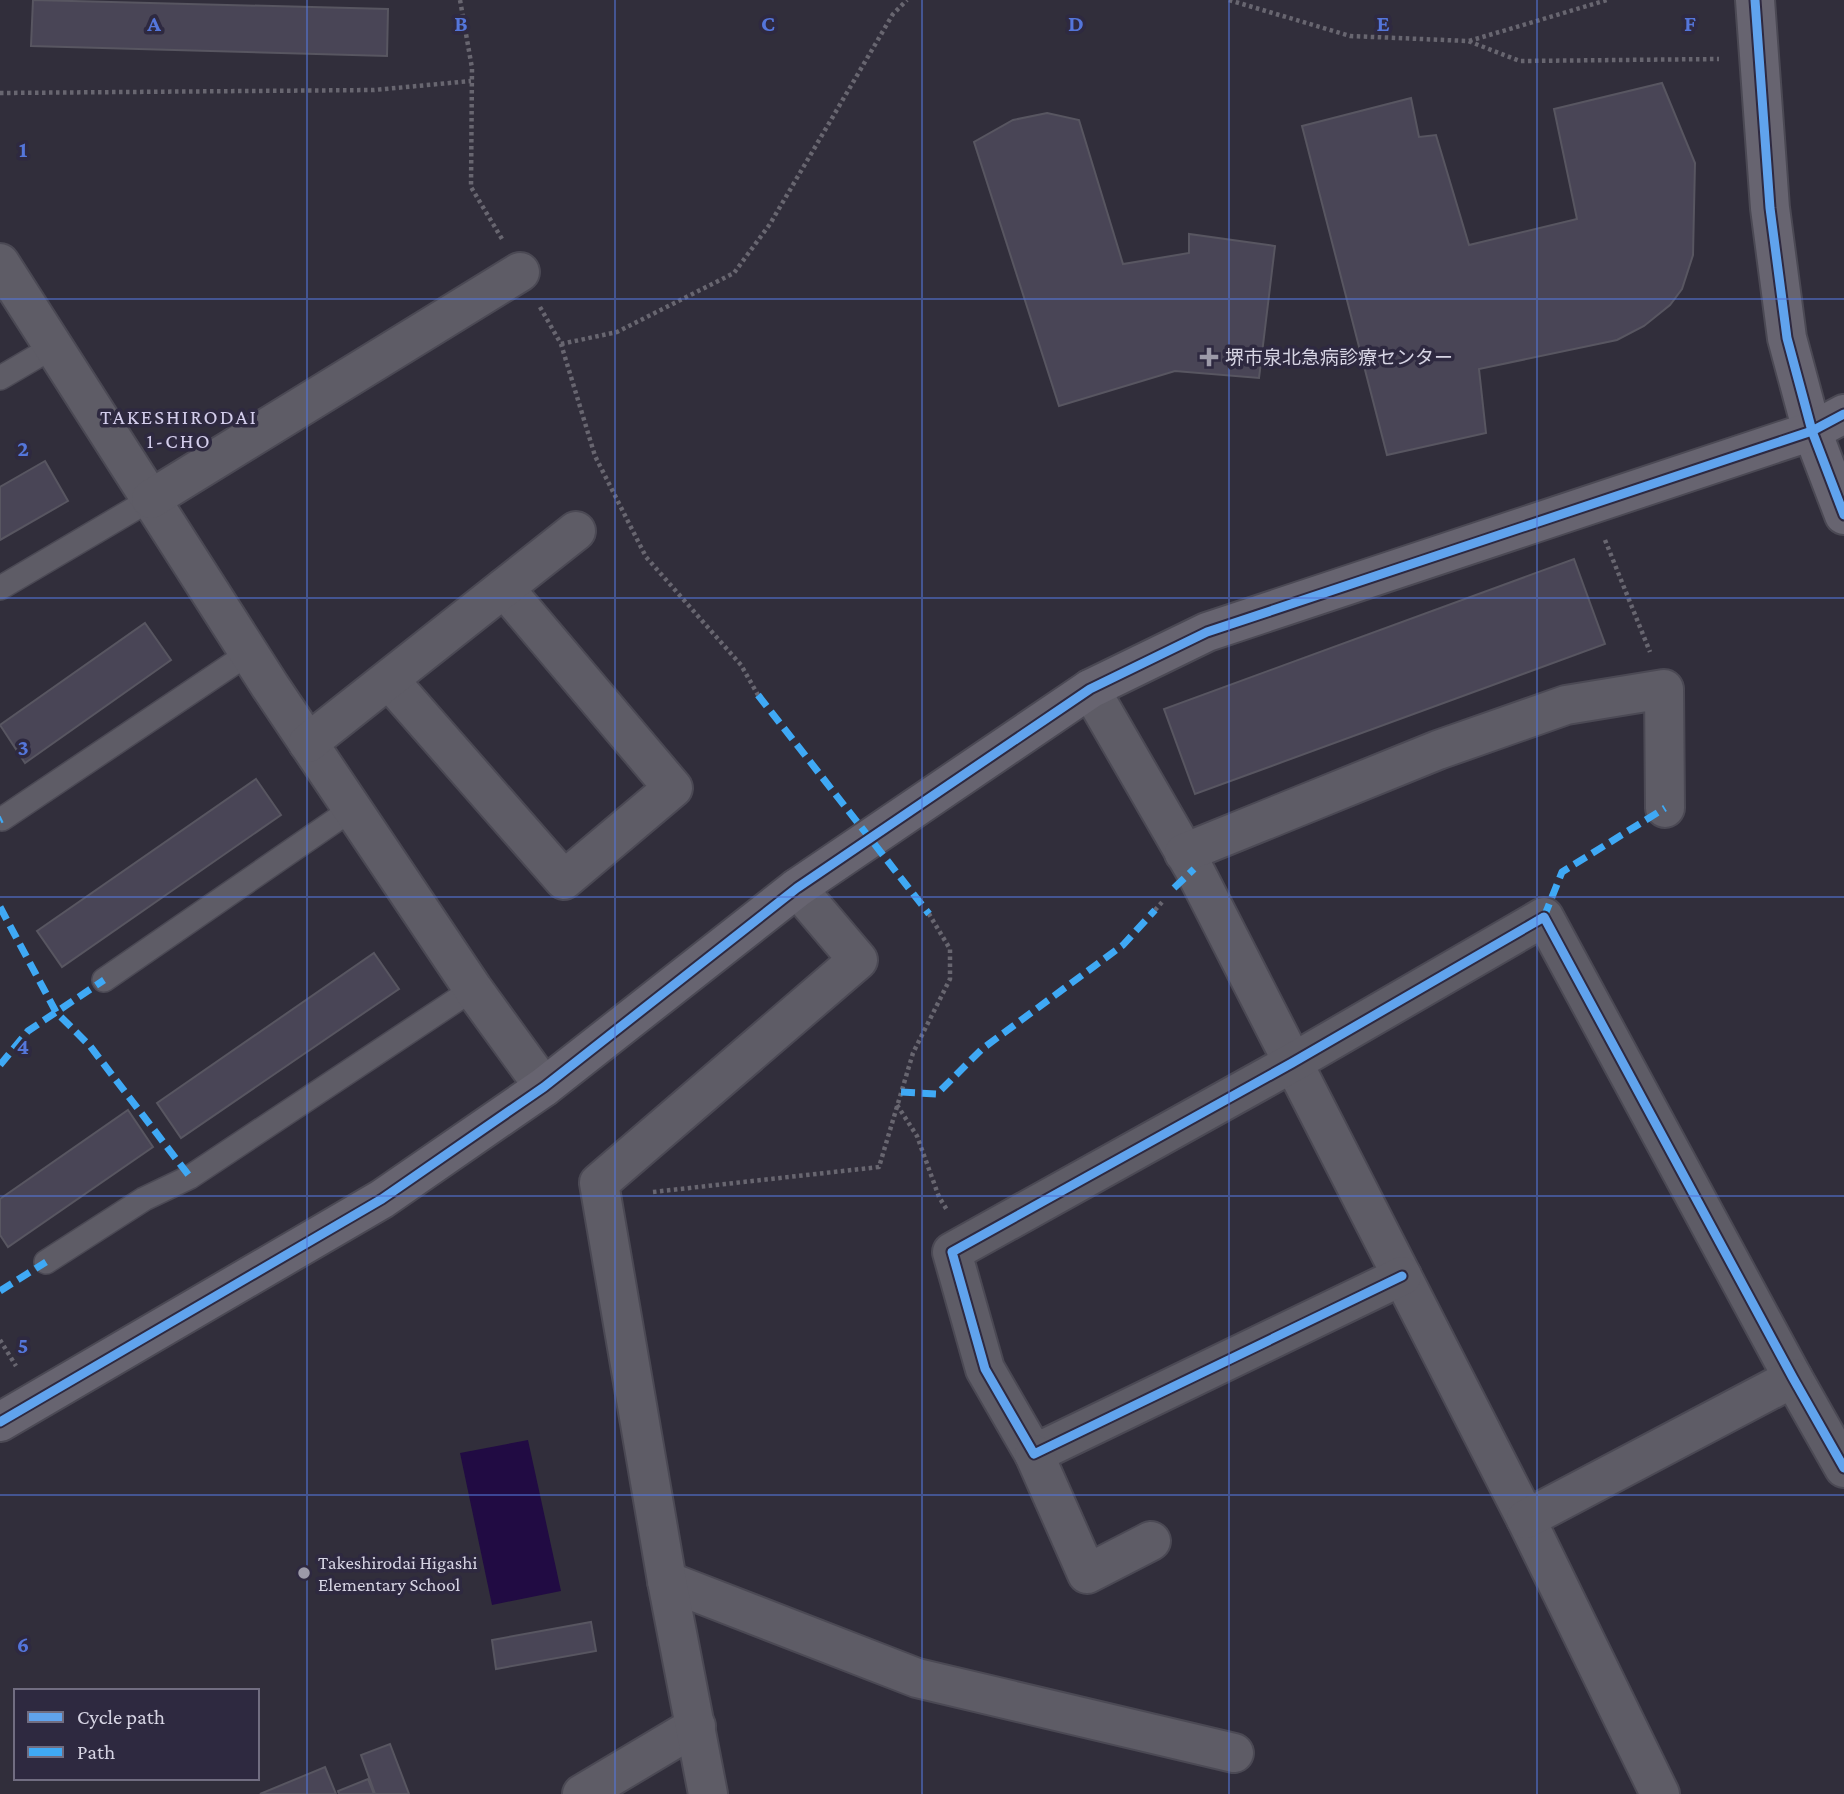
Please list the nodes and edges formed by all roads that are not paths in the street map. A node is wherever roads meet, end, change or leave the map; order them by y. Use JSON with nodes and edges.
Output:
{"nodes":[{"id":1,"x":1755,"y":0,"type":"edge"},
{"id":2,"x":0,"y":263,"type":"edge"},
{"id":3,"x":520,"y":272,"type":"road end"},
{"id":4,"x":54,"y":347,"type":"junction"},
{"id":5,"x":0,"y":378,"type":"edge"},
{"id":6,"x":1828,"y":423,"type":"edge"},
{"id":7,"x":151,"y":499,"type":"junction"},
{"id":8,"x":1844,"y":515,"type":"edge"},
{"id":9,"x":576,"y":531,"type":"dead end"},
{"id":10,"x":0,"y":588,"type":"edge"},
{"id":11,"x":505,"y":588,"type":"junction"},
{"id":12,"x":249,"y":653,"type":"junction"},
{"id":13,"x":389,"y":680,"type":"junction"},
{"id":14,"x":1090,"y":690,"type":"junction"},
{"id":15,"x":309,"y":743,"type":"junction"},
{"id":16,"x":1665,"y":808,"type":"dead end"},
{"id":17,"x":352,"y":809,"type":"junction"},
{"id":18,"x":2,"y":819,"type":"dead end"},
{"id":19,"x":1184,"y":853,"type":"junction"},
{"id":20,"x":797,"y":887,"type":"junction"},
{"id":21,"x":104,"y":980,"type":"dead end"},
{"id":22,"x":473,"y":989,"type":"junction"},
{"id":23,"x":1292,"y":1063,"type":"junction"},
{"id":24,"x":544,"y":1087,"type":"junction"},
{"id":25,"x":46,"y":1262,"type":"dead end"},
{"id":26,"x":1402,"y":1276,"type":"junction"},
{"id":27,"x":1793,"y":1378,"type":"junction"},
{"id":28,"x":0,"y":1422,"type":"edge"},
{"id":29,"x":1034,"y":1454,"type":"junction"},
{"id":30,"x":1844,"y":1468,"type":"edge"},
{"id":31,"x":1526,"y":1519,"type":"junction"},
{"id":32,"x":1151,"y":1541,"type":"dead end"},
{"id":33,"x":667,"y":1581,"type":"junction"},
{"id":34,"x":696,"y":1726,"type":"junction"},
{"id":35,"x":1234,"y":1753,"type":"dead end"},
{"id":36,"x":582,"y":1794,"type":"edge"},
{"id":37,"x":708,"y":1794,"type":"edge"},
{"id":38,"x":1661,"y":1794,"type":"edge"}],
"edges":[{"from":1,"to":6,"type":"street"},
{"from":2,"to":4,"type":"street"},
{"from":3,"to":7,"type":"street"},
{"from":4,"to":5,"type":"lane"},
{"from":4,"to":7,"type":"street"},
{"from":6,"to":8,"type":"street"},
{"from":6,"to":14,"type":"street"},
{"from":7,"to":10,"type":"lane"},
{"from":7,"to":12,"type":"street"},
{"from":9,"to":11,"type":"street"},
{"from":11,"to":13,"type":"street"},
{"from":11,"to":13,"type":"street"},
{"from":12,"to":15,"type":"street"},
{"from":12,"to":18,"type":"lane"},
{"from":13,"to":15,"type":"street"},
{"from":14,"to":19,"type":"street"},
{"from":14,"to":20,"type":"street"},
{"from":15,"to":17,"type":"street"},
{"from":16,"to":19,"type":"street"},
{"from":17,"to":21,"type":"lane"},
{"from":17,"to":22,"type":"street"},
{"from":19,"to":23,"type":"street"},
{"from":20,"to":24,"type":"street"},
{"from":20,"to":33,"type":"street"},
{"from":22,"to":24,"type":"street"},
{"from":22,"to":25,"type":"lane"},
{"from":23,"to":26,"type":"street"},
{"from":23,"to":27,"type":"street"},
{"from":23,"to":29,"type":"street"},
{"from":24,"to":28,"type":"street"},
{"from":26,"to":29,"type":"street"},
{"from":26,"to":31,"type":"street"},
{"from":27,"to":30,"type":"street"},
{"from":27,"to":31,"type":"street"},
{"from":29,"to":32,"type":"street"},
{"from":31,"to":38,"type":"street"},
{"from":33,"to":34,"type":"street"},
{"from":33,"to":35,"type":"street"},
{"from":34,"to":36,"type":"street"},
{"from":34,"to":37,"type":"street"}]}
